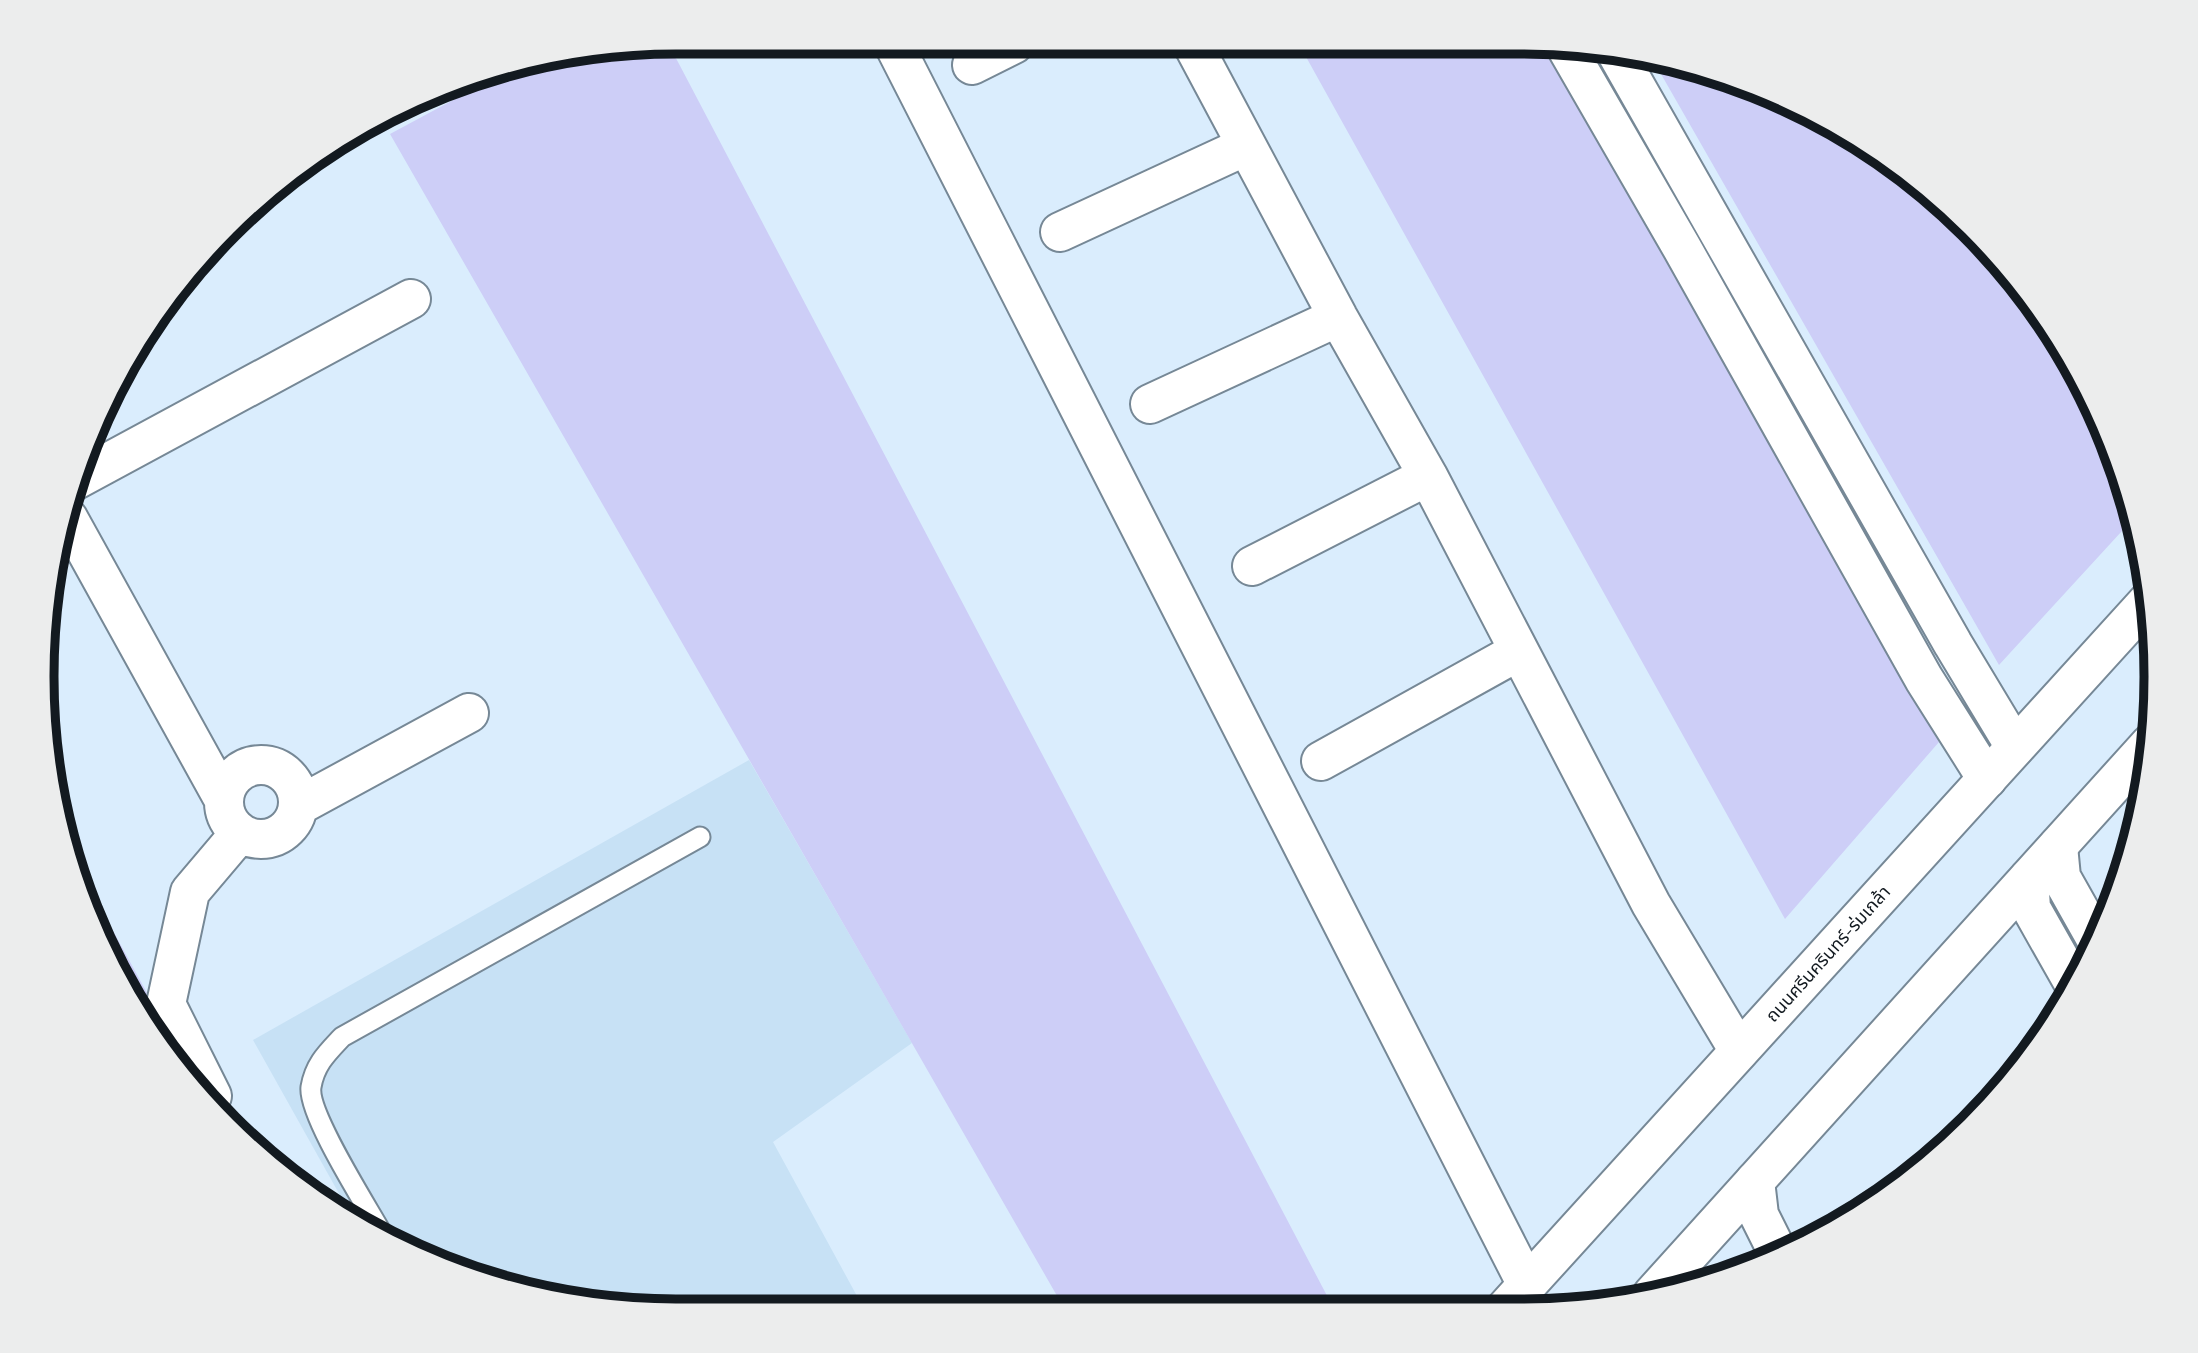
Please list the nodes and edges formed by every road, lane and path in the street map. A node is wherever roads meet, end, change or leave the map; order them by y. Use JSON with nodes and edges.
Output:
{"nodes":[{"id":1,"x":898,"y":54,"type":"edge"},
{"id":2,"x":994,"y":54,"type":"edge"},
{"id":3,"x":1198,"y":54,"type":"edge"},
{"id":4,"x":1572,"y":57,"type":"edge"},
{"id":5,"x":1622,"y":63,"type":"edge"},
{"id":6,"x":972,"y":65,"type":"dead end"},
{"id":7,"x":1246,"y":146,"type":"junction"},
{"id":8,"x":1060,"y":232,"type":"dead end"},
{"id":9,"x":411,"y":299,"type":"dead end"},
{"id":10,"x":1338,"y":317,"type":"junction"},
{"id":11,"x":1150,"y":404,"type":"dead end"},
{"id":12,"x":88,"y":473,"type":"edge"},
{"id":13,"x":1428,"y":477,"type":"junction"},
{"id":14,"x":72,"y":526,"type":"edge"},
{"id":15,"x":1252,"y":566,"type":"dead end"},
{"id":16,"x":2140,"y":611,"type":"edge"},
{"id":17,"x":1519,"y":651,"type":"junction"},
{"id":18,"x":469,"y":713,"type":"dead end"},
{"id":19,"x":2015,"y":747,"type":"junction"},
{"id":20,"x":2138,"y":757,"type":"edge"},
{"id":21,"x":1321,"y":761,"type":"dead end"},
{"id":22,"x":1987,"y":779,"type":"junction"},
{"id":23,"x":298,"y":806,"type":"junction"},
{"id":24,"x":232,"y":816,"type":"junction"},
{"id":25,"x":700,"y":837,"type":"dead end"},
{"id":26,"x":2059,"y":846,"type":"junction"},
{"id":27,"x":2029,"y":878,"type":"junction"},
{"id":28,"x":2090,"y":929,"type":"edge"},
{"id":29,"x":2068,"y":973,"type":"edge"},
{"id":30,"x":1740,"y":1051,"type":"junction"},
{"id":31,"x":204,"y":1081,"type":"edge"},
{"id":32,"x":1755,"y":1181,"type":"junction"},
{"id":33,"x":374,"y":1220,"type":"edge"},
{"id":34,"x":1774,"y":1245,"type":"edge"},
{"id":35,"x":1663,"y":1282,"type":"edge"},
{"id":36,"x":1516,"y":1297,"type":"edge"}],
"edges":[{"from":1,"to":36,"type":"street"},
{"from":2,"to":6,"type":"street"},
{"from":3,"to":7,"type":"street"},
{"from":4,"to":22,"type":"street"},
{"from":5,"to":19,"type":"street"},
{"from":7,"to":8,"type":"street"},
{"from":7,"to":10,"type":"street"},
{"from":9,"to":12,"type":"street"},
{"from":10,"to":11,"type":"street"},
{"from":10,"to":13,"type":"street"},
{"from":13,"to":15,"type":"street"},
{"from":13,"to":17,"type":"street"},
{"from":14,"to":24,"type":"street"},
{"from":16,"to":19,"type":"street","name":"ถนนศรีนครินทร์-ร่มเกล้า"},
{"from":17,"to":21,"type":"street"},
{"from":17,"to":30,"type":"street"},
{"from":18,"to":23,"type":"street"},
{"from":19,"to":22,"type":"street","name":"ถนนศรีนครินทร์-ร่มเกล้า"},
{"from":20,"to":26,"type":"street"},
{"from":22,"to":30,"type":"street","name":"ถนนศรีนครินทร์-ร่มเกล้า"},
{"from":23,"to":24,"type":"street"},
{"from":23,"to":24,"type":"street"},
{"from":24,"to":31,"type":"street"},
{"from":25,"to":33,"type":"lane"},
{"from":26,"to":27,"type":"street"},
{"from":26,"to":28,"type":"street"},
{"from":27,"to":29,"type":"street"},
{"from":27,"to":32,"type":"street"},
{"from":30,"to":36,"type":"street","name":"ถนนศรีนครินทร์-ร่มเกล้า"},
{"from":32,"to":34,"type":"street"},
{"from":32,"to":35,"type":"street"}]}
